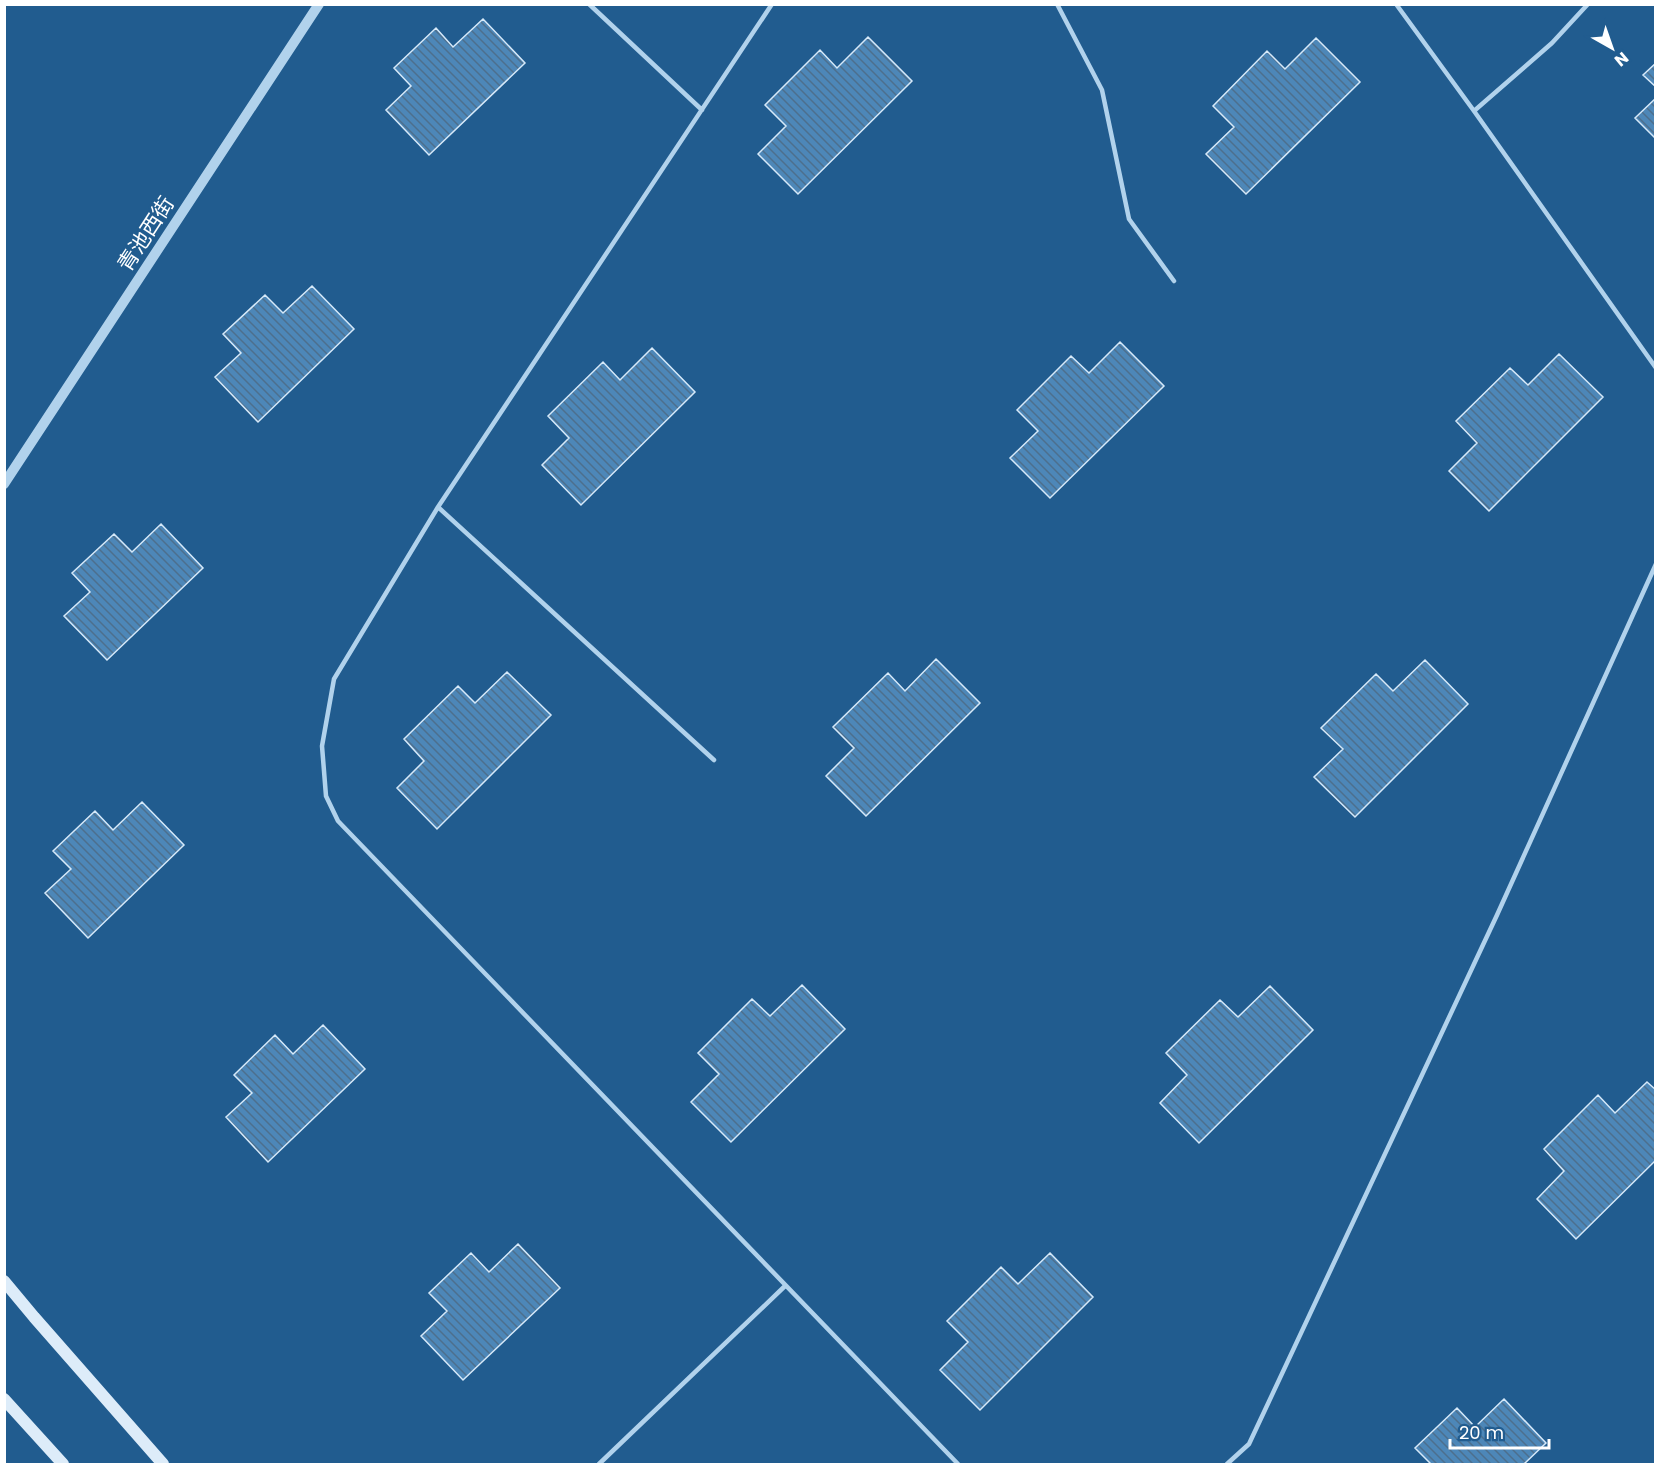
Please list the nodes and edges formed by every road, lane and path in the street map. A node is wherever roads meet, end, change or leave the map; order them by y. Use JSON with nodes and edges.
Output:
{"nodes":[{"id":1,"x":319,"y":4,"type":"edge"},
{"id":2,"x":589,"y":4,"type":"edge"},
{"id":3,"x":772,"y":4,"type":"edge"},
{"id":4,"x":1057,"y":4,"type":"edge"},
{"id":5,"x":1395,"y":4,"type":"edge"},
{"id":6,"x":1588,"y":4,"type":"edge"},
{"id":7,"x":702,"y":110,"type":"junction"},
{"id":8,"x":1474,"y":111,"type":"junction"},
{"id":9,"x":1174,"y":281,"type":"dead end"},
{"id":10,"x":1656,"y":368,"type":"edge"},
{"id":11,"x":4,"y":484,"type":"edge"},
{"id":12,"x":438,"y":507,"type":"junction"},
{"id":13,"x":1656,"y":564,"type":"edge"},
{"id":14,"x":714,"y":760,"type":"dead end"},
{"id":15,"x":4,"y":1281,"type":"edge"},
{"id":16,"x":785,"y":1286,"type":"junction"},
{"id":17,"x":4,"y":1399,"type":"edge"},
{"id":18,"x":63,"y":1464,"type":"edge"},
{"id":19,"x":163,"y":1464,"type":"edge"},
{"id":20,"x":599,"y":1464,"type":"edge"},
{"id":21,"x":958,"y":1464,"type":"edge"},
{"id":22,"x":1227,"y":1464,"type":"edge"}],
"edges":[{"from":1,"to":11,"type":"street","name":"青池西街"},
{"from":2,"to":7,"type":"lane"},
{"from":3,"to":7,"type":"lane"},
{"from":4,"to":9,"type":"lane"},
{"from":5,"to":8,"type":"lane"},
{"from":6,"to":8,"type":"lane"},
{"from":7,"to":12,"type":"lane"},
{"from":8,"to":10,"type":"lane"},
{"from":12,"to":14,"type":"lane"},
{"from":12,"to":16,"type":"lane"},
{"from":13,"to":22,"type":"lane"},
{"from":15,"to":19,"type":"main road"},
{"from":16,"to":20,"type":"lane"},
{"from":16,"to":21,"type":"lane"},
{"from":17,"to":18,"type":"main road"}]}
